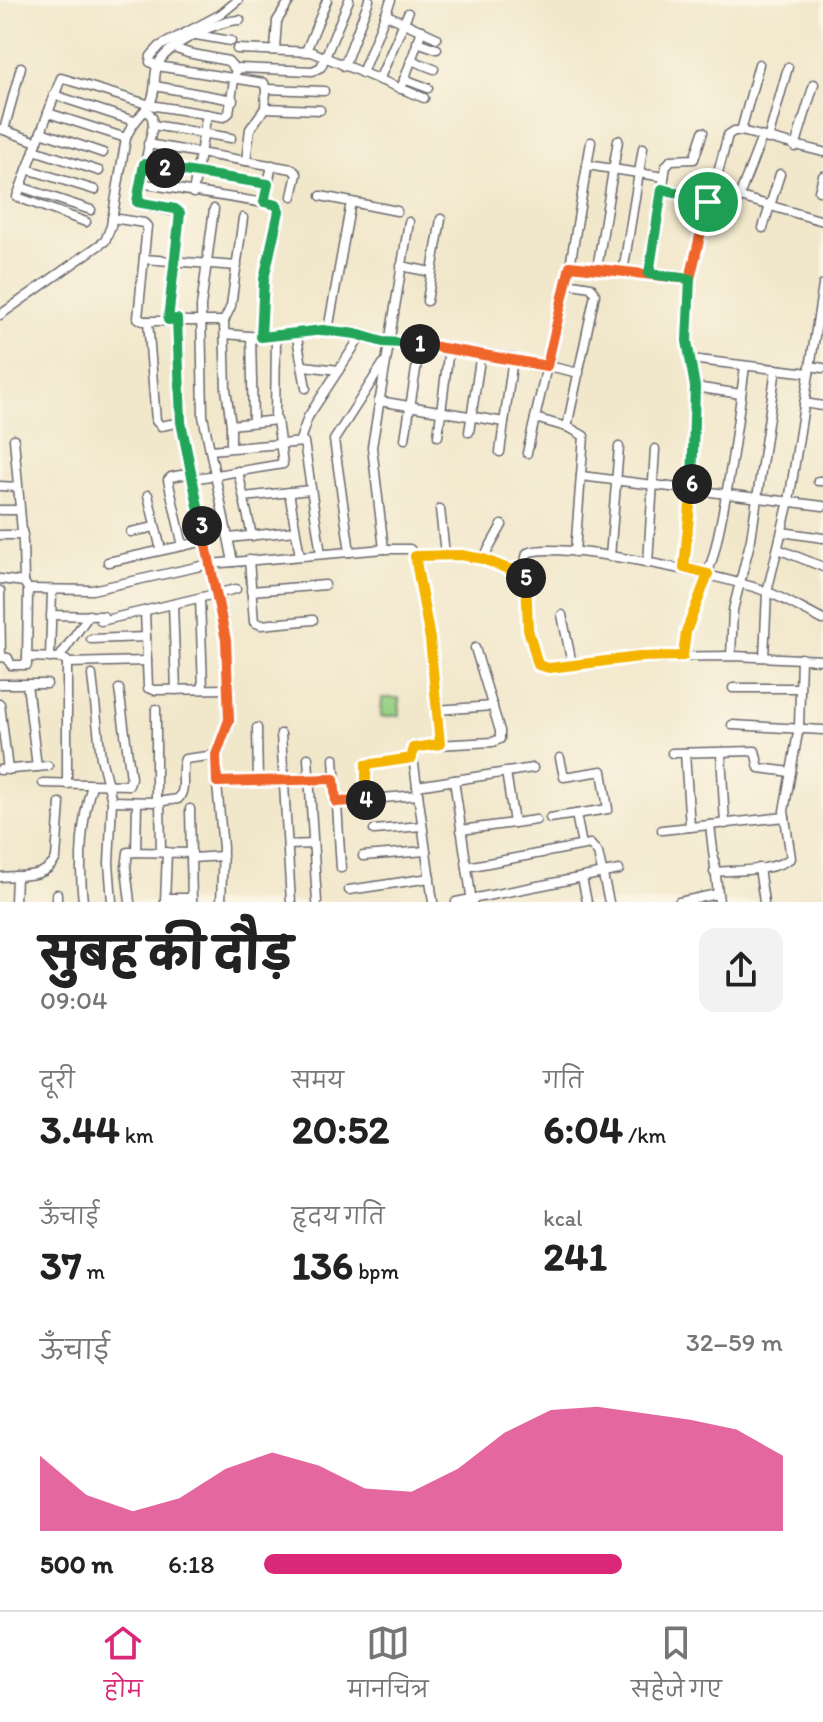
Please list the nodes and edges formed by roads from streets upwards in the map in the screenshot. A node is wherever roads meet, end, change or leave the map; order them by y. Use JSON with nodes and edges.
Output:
{"nodes":[{"id":1,"x":238,"y":0,"type":"edge"},
{"id":2,"x":273,"y":0,"type":"edge"},
{"id":3,"x":290,"y":0,"type":"edge"},
{"id":4,"x":327,"y":0,"type":"edge"},
{"id":5,"x":349,"y":0,"type":"edge"},
{"id":6,"x":369,"y":0,"type":"edge"},
{"id":7,"x":391,"y":0,"type":"edge"},
{"id":8,"x":283,"y":8,"type":"junction"},
{"id":9,"x":408,"y":13,"type":"dead end"},
{"id":10,"x":385,"y":14,"type":"junction"},
{"id":11,"x":240,"y":20,"type":"dead end"},
{"id":12,"x":404,"y":22,"type":"junction"},
{"id":13,"x":422,"y":30,"type":"junction"},
{"id":14,"x":196,"y":35,"type":"junction"},
{"id":15,"x":437,"y":38,"type":"dead end"},
{"id":16,"x":231,"y":41,"type":"dead end"},
{"id":17,"x":417,"y":42,"type":"junction"},
{"id":18,"x":174,"y":48,"type":"junction"},
{"id":19,"x":237,"y":49,"type":"dead end"},
{"id":20,"x":275,"y":49,"type":"junction"},
{"id":21,"x":437,"y":49,"type":"dead end"},
{"id":22,"x":306,"y":51,"type":"junction"},
{"id":23,"x":326,"y":58,"type":"junction"},
{"id":24,"x":411,"y":60,"type":"junction"},
{"id":25,"x":759,"y":64,"type":"dead end"},
{"id":26,"x":157,"y":66,"type":"junction"},
{"id":27,"x":344,"y":66,"type":"junction"},
{"id":28,"x":21,"y":67,"type":"dead end"},
{"id":29,"x":788,"y":67,"type":"dead end"},
{"id":30,"x":434,"y":69,"type":"dead end"},
{"id":31,"x":362,"y":73,"type":"junction"},
{"id":32,"x":235,"y":75,"type":"junction"},
{"id":33,"x":379,"y":80,"type":"junction"},
{"id":34,"x":402,"y":84,"type":"junction"},
{"id":35,"x":814,"y":84,"type":"dead end"},
{"id":36,"x":155,"y":86,"type":"junction"},
{"id":37,"x":428,"y":88,"type":"dead end"},
{"id":38,"x":266,"y":89,"type":"junction"},
{"id":39,"x":324,"y":91,"type":"dead end"},
{"id":40,"x":54,"y":95,"type":"junction"},
{"id":41,"x":424,"y":98,"type":"dead end"},
{"id":42,"x":233,"y":100,"type":"junction"},
{"id":43,"x":148,"y":107,"type":"junction"},
{"id":44,"x":265,"y":108,"type":"junction"},
{"id":45,"x":320,"y":110,"type":"dead end"},
{"id":46,"x":48,"y":113,"type":"junction"},
{"id":47,"x":207,"y":114,"type":"junction"},
{"id":48,"x":134,"y":121,"type":"junction"},
{"id":49,"x":153,"y":125,"type":"junction"},
{"id":50,"x":2,"y":130,"type":"edge"},
{"id":51,"x":741,"y":131,"type":"junction"},
{"id":52,"x":41,"y":132,"type":"junction"},
{"id":53,"x":703,"y":132,"type":"dead end"},
{"id":54,"x":204,"y":134,"type":"junction"},
{"id":55,"x":126,"y":138,"type":"junction"},
{"id":56,"x":231,"y":138,"type":"dead end"},
{"id":57,"x":765,"y":138,"type":"junction"},
{"id":58,"x":618,"y":140,"type":"dead end"},
{"id":59,"x":591,"y":142,"type":"dead end"},
{"id":60,"x":148,"y":144,"type":"junction"},
{"id":61,"x":36,"y":146,"type":"junction"},
{"id":62,"x":795,"y":147,"type":"junction"},
{"id":63,"x":643,"y":148,"type":"dead end"},
{"id":64,"x":823,"y":152,"type":"edge"},
{"id":65,"x":103,"y":153,"type":"dead end"},
{"id":66,"x":200,"y":154,"type":"junction"},
{"id":67,"x":246,"y":161,"type":"junction"},
{"id":68,"x":144,"y":164,"type":"junction"},
{"id":69,"x":272,"y":165,"type":"junction"},
{"id":70,"x":587,"y":165,"type":"junction"},
{"id":71,"x":27,"y":169,"type":"junction"},
{"id":72,"x":613,"y":169,"type":"junction"},
{"id":73,"x":99,"y":171,"type":"dead end"},
{"id":74,"x":197,"y":173,"type":"junction"},
{"id":75,"x":638,"y":173,"type":"junction"},
{"id":76,"x":780,"y":174,"type":"dead end"},
{"id":77,"x":823,"y":176,"type":"edge"},
{"id":78,"x":664,"y":177,"type":"junction"},
{"id":79,"x":140,"y":183,"type":"junction"},
{"id":80,"x":268,"y":184,"type":"junction"},
{"id":81,"x":21,"y":187,"type":"junction"},
{"id":82,"x":662,"y":189,"type":"junction"},
{"id":83,"x":95,"y":190,"type":"dead end"},
{"id":84,"x":819,"y":191,"type":"dead end"},
{"id":85,"x":193,"y":193,"type":"junction"},
{"id":86,"x":292,"y":196,"type":"dead end"},
{"id":87,"x":321,"y":196,"type":"dead end"},
{"id":88,"x":740,"y":197,"type":"junction"},
{"id":89,"x":264,"y":202,"type":"junction"},
{"id":90,"x":351,"y":202,"type":"junction"},
{"id":91,"x":708,"y":202,"type":"junction"},
{"id":92,"x":770,"y":205,"type":"junction"},
{"id":93,"x":214,"y":209,"type":"dead end"},
{"id":94,"x":91,"y":210,"type":"dead end"},
{"id":95,"x":397,"y":211,"type":"dead end"},
{"id":96,"x":706,"y":213,"type":"junction"},
{"id":97,"x":112,"y":218,"type":"junction"},
{"id":98,"x":243,"y":218,"type":"dead end"},
{"id":99,"x":441,"y":219,"type":"dead end"},
{"id":100,"x":823,"y":221,"type":"edge"},
{"id":101,"x":86,"y":222,"type":"dead end"},
{"id":102,"x":409,"y":222,"type":"dead end"},
{"id":103,"x":763,"y":228,"type":"dead end"},
{"id":104,"x":144,"y":259,"type":"junction"},
{"id":105,"x":174,"y":261,"type":"junction"},
{"id":106,"x":207,"y":263,"type":"junction"},
{"id":107,"x":237,"y":266,"type":"junction"},
{"id":108,"x":401,"y":266,"type":"junction"},
{"id":109,"x":570,"y":266,"type":"junction"},
{"id":110,"x":597,"y":269,"type":"junction"},
{"id":111,"x":431,"y":272,"type":"junction"},
{"id":112,"x":623,"y":272,"type":"junction"},
{"id":113,"x":656,"y":275,"type":"junction"},
{"id":114,"x":690,"y":279,"type":"junction"},
{"id":115,"x":566,"y":283,"type":"junction"},
{"id":116,"x":823,"y":285,"type":"edge"},
{"id":117,"x":427,"y":301,"type":"dead end"},
{"id":118,"x":0,"y":315,"type":"edge"},
{"id":119,"x":200,"y":319,"type":"junction"},
{"id":120,"x":173,"y":320,"type":"junction"},
{"id":121,"x":148,"y":321,"type":"junction"},
{"id":122,"x":224,"y":321,"type":"junction"},
{"id":123,"x":328,"y":330,"type":"junction"},
{"id":124,"x":296,"y":332,"type":"junction"},
{"id":125,"x":225,"y":334,"type":"junction"},
{"id":126,"x":276,"y":336,"type":"junction"},
{"id":127,"x":364,"y":336,"type":"junction"},
{"id":128,"x":256,"y":337,"type":"junction"},
{"id":129,"x":388,"y":342,"type":"junction"},
{"id":130,"x":420,"y":344,"type":"junction"},
{"id":131,"x":449,"y":348,"type":"junction"},
{"id":132,"x":481,"y":353,"type":"junction"},
{"id":133,"x":513,"y":358,"type":"junction"},
{"id":134,"x":690,"y":359,"type":"junction"},
{"id":135,"x":386,"y":360,"type":"junction"},
{"id":136,"x":304,"y":366,"type":"junction"},
{"id":137,"x":547,"y":366,"type":"junction"},
{"id":138,"x":745,"y":366,"type":"junction"},
{"id":139,"x":823,"y":368,"type":"edge"},
{"id":140,"x":776,"y":369,"type":"junction"},
{"id":141,"x":339,"y":370,"type":"junction"},
{"id":142,"x":810,"y":370,"type":"junction"},
{"id":143,"x":579,"y":373,"type":"junction"},
{"id":144,"x":695,"y":387,"type":"junction"},
{"id":145,"x":306,"y":388,"type":"dead end"},
{"id":146,"x":741,"y":394,"type":"junction"},
{"id":147,"x":379,"y":401,"type":"junction"},
{"id":148,"x":804,"y":403,"type":"junction"},
{"id":149,"x":410,"y":406,"type":"junction"},
{"id":150,"x":823,"y":406,"type":"edge"},
{"id":151,"x":441,"y":412,"type":"junction"},
{"id":152,"x":471,"y":417,"type":"junction"},
{"id":153,"x":535,"y":418,"type":"junction"},
{"id":154,"x":275,"y":420,"type":"junction"},
{"id":155,"x":181,"y":422,"type":"junction"},
{"id":156,"x":253,"y":422,"type":"junction"},
{"id":157,"x":504,"y":422,"type":"junction"},
{"id":158,"x":231,"y":425,"type":"junction"},
{"id":159,"x":571,"y":428,"type":"junction"},
{"id":160,"x":469,"y":432,"type":"dead end"},
{"id":161,"x":438,"y":436,"type":"dead end"},
{"id":162,"x":14,"y":439,"type":"dead end"},
{"id":163,"x":405,"y":439,"type":"dead end"},
{"id":164,"x":300,"y":440,"type":"junction"},
{"id":165,"x":281,"y":443,"type":"junction"},
{"id":166,"x":231,"y":447,"type":"junction"},
{"id":167,"x":619,"y":447,"type":"dead end"},
{"id":168,"x":655,"y":449,"type":"dead end"},
{"id":169,"x":210,"y":450,"type":"junction"},
{"id":170,"x":500,"y":452,"type":"dead end"},
{"id":171,"x":527,"y":453,"type":"dead end"},
{"id":172,"x":238,"y":471,"type":"junction"},
{"id":173,"x":215,"y":475,"type":"junction"},
{"id":174,"x":192,"y":476,"type":"junction"},
{"id":175,"x":581,"y":476,"type":"junction"},
{"id":176,"x":617,"y":481,"type":"junction"},
{"id":177,"x":0,"y":486,"type":"edge"},
{"id":178,"x":653,"y":486,"type":"junction"},
{"id":179,"x":17,"y":487,"type":"junction"},
{"id":180,"x":310,"y":490,"type":"junction"},
{"id":181,"x":691,"y":490,"type":"junction"},
{"id":182,"x":289,"y":492,"type":"junction"},
{"id":183,"x":726,"y":494,"type":"junction"},
{"id":184,"x":148,"y":495,"type":"dead end"},
{"id":185,"x":244,"y":497,"type":"junction"},
{"id":186,"x":758,"y":497,"type":"junction"},
{"id":187,"x":789,"y":501,"type":"junction"},
{"id":188,"x":823,"y":506,"type":"edge"},
{"id":189,"x":440,"y":509,"type":"dead end"},
{"id":190,"x":0,"y":510,"type":"edge"},
{"id":191,"x":20,"y":510,"type":"junction"},
{"id":192,"x":502,"y":525,"type":"dead end"},
{"id":193,"x":155,"y":527,"type":"junction"},
{"id":194,"x":295,"y":531,"type":"junction"},
{"id":195,"x":131,"y":532,"type":"dead end"},
{"id":196,"x":782,"y":532,"type":"junction"},
{"id":197,"x":0,"y":535,"type":"edge"},
{"id":198,"x":23,"y":535,"type":"junction"},
{"id":199,"x":252,"y":536,"type":"junction"},
{"id":200,"x":229,"y":538,"type":"junction"},
{"id":201,"x":823,"y":538,"type":"edge"},
{"id":202,"x":205,"y":541,"type":"junction"},
{"id":203,"x":183,"y":546,"type":"junction"},
{"id":204,"x":384,"y":549,"type":"junction"},
{"id":205,"x":778,"y":549,"type":"junction"},
{"id":206,"x":161,"y":550,"type":"junction"},
{"id":207,"x":350,"y":552,"type":"junction"},
{"id":208,"x":575,"y":552,"type":"junction"},
{"id":209,"x":321,"y":554,"type":"junction"},
{"id":210,"x":445,"y":554,"type":"junction"},
{"id":211,"x":300,"y":556,"type":"junction"},
{"id":212,"x":415,"y":556,"type":"junction"},
{"id":213,"x":610,"y":557,"type":"junction"},
{"id":214,"x":483,"y":559,"type":"junction"},
{"id":215,"x":249,"y":560,"type":"junction"},
{"id":216,"x":108,"y":562,"type":"dead end"},
{"id":217,"x":233,"y":562,"type":"junction"},
{"id":218,"x":648,"y":563,"type":"junction"},
{"id":219,"x":210,"y":564,"type":"junction"},
{"id":220,"x":823,"y":567,"type":"edge"},
{"id":221,"x":684,"y":568,"type":"junction"},
{"id":222,"x":526,"y":569,"type":"junction"},
{"id":223,"x":708,"y":574,"type":"junction"},
{"id":224,"x":0,"y":579,"type":"edge"},
{"id":225,"x":739,"y":583,"type":"junction"},
{"id":226,"x":325,"y":585,"type":"dead end"},
{"id":227,"x":26,"y":586,"type":"junction"},
{"id":228,"x":236,"y":589,"type":"dead end"},
{"id":229,"x":52,"y":590,"type":"junction"},
{"id":230,"x":0,"y":591,"type":"edge"},
{"id":231,"x":251,"y":591,"type":"junction"},
{"id":232,"x":767,"y":592,"type":"junction"},
{"id":233,"x":217,"y":594,"type":"junction"},
{"id":234,"x":200,"y":598,"type":"junction"},
{"id":235,"x":173,"y":604,"type":"junction"},
{"id":236,"x":145,"y":611,"type":"junction"},
{"id":237,"x":51,"y":615,"type":"junction"},
{"id":238,"x":89,"y":615,"type":"junction"},
{"id":239,"x":562,"y":615,"type":"dead end"},
{"id":240,"x":313,"y":620,"type":"dead end"},
{"id":241,"x":823,"y":620,"type":"edge"},
{"id":242,"x":146,"y":637,"type":"junction"},
{"id":243,"x":91,"y":639,"type":"dead end"},
{"id":244,"x":475,"y":648,"type":"dead end"},
{"id":245,"x":683,"y":656,"type":"junction"},
{"id":246,"x":731,"y":656,"type":"junction"},
{"id":247,"x":1,"y":657,"type":"edge"},
{"id":248,"x":27,"y":657,"type":"junction"},
{"id":249,"x":764,"y":657,"type":"junction"},
{"id":250,"x":801,"y":658,"type":"junction"},
{"id":251,"x":59,"y":659,"type":"junction"},
{"id":252,"x":823,"y":660,"type":"edge"},
{"id":253,"x":147,"y":661,"type":"junction"},
{"id":254,"x":572,"y":664,"type":"junction"},
{"id":255,"x":92,"y":675,"type":"dead end"},
{"id":256,"x":0,"y":684,"type":"edge"},
{"id":257,"x":27,"y":684,"type":"junction"},
{"id":258,"x":47,"y":684,"type":"dead end"},
{"id":259,"x":733,"y":688,"type":"dead end"},
{"id":260,"x":800,"y":688,"type":"junction"},
{"id":261,"x":119,"y":689,"type":"dead end"},
{"id":262,"x":203,"y":689,"type":"junction"},
{"id":263,"x":229,"y":689,"type":"junction"},
{"id":264,"x":176,"y":690,"type":"junction"},
{"id":265,"x":0,"y":704,"type":"edge"},
{"id":266,"x":493,"y":706,"type":"junction"},
{"id":267,"x":156,"y":709,"type":"dead end"},
{"id":268,"x":436,"y":710,"type":"junction"},
{"id":269,"x":732,"y":725,"type":"dead end"},
{"id":270,"x":799,"y":727,"type":"junction"},
{"id":271,"x":257,"y":728,"type":"dead end"},
{"id":272,"x":823,"y":730,"type":"edge"},
{"id":273,"x":281,"y":734,"type":"dead end"},
{"id":274,"x":440,"y":744,"type":"junction"},
{"id":275,"x":672,"y":753,"type":"dead end"},
{"id":276,"x":685,"y":753,"type":"junction"},
{"id":277,"x":721,"y":753,"type":"junction"},
{"id":278,"x":216,"y":755,"type":"junction"},
{"id":279,"x":308,"y":758,"type":"dead end"},
{"id":280,"x":334,"y":758,"type":"dead end"},
{"id":281,"x":412,"y":758,"type":"junction"},
{"id":282,"x":560,"y":758,"type":"dead end"},
{"id":283,"x":48,"y":766,"type":"dead end"},
{"id":284,"x":37,"y":767,"type":"junction"},
{"id":285,"x":533,"y":768,"type":"dead end"},
{"id":286,"x":4,"y":770,"type":"edge"},
{"id":287,"x":506,"y":772,"type":"junction"},
{"id":288,"x":791,"y":772,"type":"junction"},
{"id":289,"x":334,"y":779,"type":"junction"},
{"id":290,"x":309,"y":780,"type":"junction"},
{"id":291,"x":454,"y":780,"type":"junction"},
{"id":292,"x":258,"y":781,"type":"junction"},
{"id":293,"x":283,"y":781,"type":"junction"},
{"id":294,"x":217,"y":782,"type":"junction"},
{"id":295,"x":43,"y":783,"type":"dead end"},
{"id":296,"x":67,"y":784,"type":"junction"},
{"id":297,"x":92,"y":785,"type":"junction"},
{"id":298,"x":108,"y":786,"type":"junction"},
{"id":299,"x":417,"y":790,"type":"junction"},
{"id":300,"x":376,"y":799,"type":"junction"},
{"id":301,"x":112,"y":801,"type":"junction"},
{"id":302,"x":137,"y":802,"type":"junction"},
{"id":303,"x":158,"y":802,"type":"junction"},
{"id":304,"x":336,"y":802,"type":"junction"},
{"id":305,"x":60,"y":803,"type":"dead end"},
{"id":306,"x":190,"y":809,"type":"dead end"},
{"id":307,"x":576,"y":814,"type":"junction"},
{"id":308,"x":785,"y":817,"type":"junction"},
{"id":309,"x":550,"y":818,"type":"dead end"},
{"id":310,"x":536,"y":820,"type":"dead end"},
{"id":311,"x":514,"y":823,"type":"junction"},
{"id":312,"x":725,"y":824,"type":"junction"},
{"id":313,"x":710,"y":825,"type":"junction"},
{"id":314,"x":422,"y":826,"type":"junction"},
{"id":315,"x":690,"y":827,"type":"junction"},
{"id":316,"x":374,"y":830,"type":"dead end"},
{"id":317,"x":461,"y":830,"type":"junction"},
{"id":318,"x":662,"y":830,"type":"dead end"},
{"id":319,"x":313,"y":844,"type":"junction"},
{"id":320,"x":288,"y":845,"type":"junction"},
{"id":321,"x":582,"y":845,"type":"junction"},
{"id":322,"x":426,"y":851,"type":"junction"},
{"id":323,"x":136,"y":852,"type":"junction"},
{"id":324,"x":164,"y":852,"type":"junction"},
{"id":325,"x":192,"y":855,"type":"junction"},
{"id":326,"x":223,"y":856,"type":"junction"},
{"id":327,"x":363,"y":856,"type":"dead end"},
{"id":328,"x":467,"y":867,"type":"junction"},
{"id":329,"x":341,"y":868,"type":"dead end"},
{"id":330,"x":759,"y":868,"type":"junction"},
{"id":331,"x":619,"y":870,"type":"dead end"},
{"id":332,"x":714,"y":872,"type":"junction"},
{"id":333,"x":126,"y":874,"type":"junction"},
{"id":334,"x":602,"y":874,"type":"junction"},
{"id":335,"x":109,"y":875,"type":"junction"},
{"id":336,"x":16,"y":876,"type":"junction"},
{"id":337,"x":0,"y":877,"type":"edge"},
{"id":338,"x":430,"y":878,"type":"junction"},
{"id":339,"x":582,"y":878,"type":"junction"},
{"id":340,"x":349,"y":890,"type":"dead end"},
{"id":341,"x":718,"y":898,"type":"edge"},
{"id":342,"x":166,"y":900,"type":"edge"},
{"id":343,"x":192,"y":900,"type":"edge"},
{"id":344,"x":471,"y":901,"type":"edge"},
{"id":345,"x":15,"y":902,"type":"edge"},
{"id":346,"x":83,"y":902,"type":"edge"},
{"id":347,"x":112,"y":902,"type":"edge"},
{"id":348,"x":130,"y":902,"type":"edge"},
{"id":349,"x":221,"y":902,"type":"edge"},
{"id":350,"x":291,"y":902,"type":"edge"},
{"id":351,"x":317,"y":902,"type":"edge"},
{"id":352,"x":433,"y":902,"type":"edge"},
{"id":353,"x":456,"y":902,"type":"edge"},
{"id":354,"x":587,"y":902,"type":"edge"},
{"id":355,"x":609,"y":902,"type":"edge"},
{"id":356,"x":683,"y":902,"type":"edge"},
{"id":357,"x":764,"y":902,"type":"edge"}],
"edges":[{"from":1,"to":26,"type":"street"},
{"from":2,"to":8,"type":"street"},
{"from":3,"to":8,"type":"street"},
{"from":4,"to":22,"type":"street"},
{"from":5,"to":23,"type":"street"},
{"from":6,"to":27,"type":"street"},
{"from":7,"to":10,"type":"street"},
{"from":8,"to":20,"type":"street"},
{"from":9,"to":12,"type":"street"},
{"from":10,"to":12,"type":"street"},
{"from":10,"to":31,"type":"street"},
{"from":11,"to":14,"type":"street"},
{"from":12,"to":13,"type":"street"},
{"from":12,"to":33,"type":"street"},
{"from":13,"to":15,"type":"street"},
{"from":13,"to":17,"type":"street"},
{"from":14,"to":16,"type":"street"},
{"from":14,"to":18,"type":"street"},
{"from":17,"to":21,"type":"street"},
{"from":17,"to":24,"type":"street"},
{"from":18,"to":26,"type":"street"},
{"from":18,"to":32,"type":"street"},
{"from":19,"to":20,"type":"street"},
{"from":20,"to":22,"type":"street"},
{"from":22,"to":23,"type":"street"},
{"from":23,"to":27,"type":"street"},
{"from":23,"to":32,"type":"street"},
{"from":24,"to":30,"type":"street"},
{"from":24,"to":34,"type":"street"},
{"from":25,"to":51,"type":"street"},
{"from":26,"to":32,"type":"street"},
{"from":26,"to":36,"type":"street"},
{"from":27,"to":31,"type":"street"},
{"from":28,"to":50,"type":"street"},
{"from":29,"to":57,"type":"street"},
{"from":31,"to":33,"type":"street"},
{"from":32,"to":38,"type":"street"},
{"from":32,"to":42,"type":"street"},
{"from":33,"to":34,"type":"street"},
{"from":34,"to":37,"type":"street"},
{"from":34,"to":41,"type":"street"},
{"from":35,"to":62,"type":"street"},
{"from":36,"to":42,"type":"street"},
{"from":36,"to":43,"type":"street"},
{"from":38,"to":39,"type":"street"},
{"from":38,"to":44,"type":"street"},
{"from":40,"to":43,"type":"street"},
{"from":40,"to":46,"type":"street"},
{"from":40,"to":48,"type":"street"},
{"from":42,"to":47,"type":"street"},
{"from":43,"to":47,"type":"street"},
{"from":43,"to":48,"type":"street"},
{"from":43,"to":49,"type":"street"},
{"from":44,"to":45,"type":"street"},
{"from":44,"to":67,"type":"street"},
{"from":46,"to":52,"type":"street"},
{"from":46,"to":55,"type":"street"},
{"from":47,"to":54,"type":"street"},
{"from":48,"to":55,"type":"street"},
{"from":49,"to":54,"type":"street"},
{"from":49,"to":60,"type":"street"},
{"from":50,"to":61,"type":"street"},
{"from":51,"to":57,"type":"street"},
{"from":51,"to":91,"type":"street"},
{"from":52,"to":61,"type":"street"},
{"from":52,"to":65,"type":"street"},
{"from":53,"to":78,"type":"street"},
{"from":54,"to":56,"type":"street"},
{"from":54,"to":66,"type":"street"},
{"from":55,"to":97,"type":"street"},
{"from":57,"to":62,"type":"street"},
{"from":57,"to":88,"type":"street"},
{"from":58,"to":72,"type":"street"},
{"from":59,"to":70,"type":"street"},
{"from":60,"to":66,"type":"street"},
{"from":60,"to":68,"type":"street"},
{"from":61,"to":71,"type":"street"},
{"from":61,"to":73,"type":"street"},
{"from":62,"to":64,"type":"street"},
{"from":63,"to":75,"type":"street"},
{"from":66,"to":67,"type":"street"},
{"from":66,"to":74,"type":"street"},
{"from":67,"to":69,"type":"street"},
{"from":68,"to":74,"type":"street"},
{"from":68,"to":79,"type":"street"},
{"from":69,"to":80,"type":"street"},
{"from":69,"to":86,"type":"street"},
{"from":70,"to":72,"type":"street"},
{"from":70,"to":109,"type":"street"},
{"from":71,"to":81,"type":"street"},
{"from":71,"to":83,"type":"street"},
{"from":72,"to":75,"type":"street"},
{"from":72,"to":110,"type":"street"},
{"from":74,"to":80,"type":"street"},
{"from":74,"to":85,"type":"street"},
{"from":75,"to":78,"type":"street"},
{"from":75,"to":112,"type":"street"},
{"from":76,"to":92,"type":"street"},
{"from":77,"to":84,"type":"street"},
{"from":78,"to":82,"type":"street"},
{"from":79,"to":85,"type":"street"},
{"from":79,"to":105,"type":"street"},
{"from":80,"to":89,"type":"street"},
{"from":81,"to":94,"type":"street"},
{"from":81,"to":101,"type":"street"},
{"from":82,"to":91,"type":"street"},
{"from":82,"to":113,"type":"street"},
{"from":85,"to":89,"type":"street"},
{"from":87,"to":90,"type":"street"},
{"from":88,"to":92,"type":"street"},
{"from":88,"to":96,"type":"street"},
{"from":89,"to":128,"type":"street"},
{"from":90,"to":95,"type":"street"},
{"from":90,"to":123,"type":"street"},
{"from":91,"to":96,"type":"street"},
{"from":92,"to":100,"type":"street"},
{"from":92,"to":103,"type":"street"},
{"from":93,"to":106,"type":"street"},
{"from":96,"to":114,"type":"street"},
{"from":97,"to":104,"type":"street"},
{"from":97,"to":118,"type":"street"},
{"from":98,"to":107,"type":"street"},
{"from":99,"to":111,"type":"street"},
{"from":102,"to":108,"type":"street"},
{"from":104,"to":105,"type":"street"},
{"from":104,"to":121,"type":"street"},
{"from":105,"to":106,"type":"street"},
{"from":105,"to":120,"type":"street"},
{"from":106,"to":107,"type":"street"},
{"from":106,"to":119,"type":"street"},
{"from":107,"to":122,"type":"street"},
{"from":108,"to":111,"type":"street"},
{"from":108,"to":129,"type":"street"},
{"from":109,"to":110,"type":"street"},
{"from":109,"to":115,"type":"street"},
{"from":110,"to":112,"type":"street"},
{"from":111,"to":117,"type":"street"},
{"from":112,"to":113,"type":"street"},
{"from":113,"to":114,"type":"street"},
{"from":114,"to":134,"type":"street"},
{"from":115,"to":137,"type":"street"},
{"from":115,"to":143,"type":"street"},
{"from":116,"to":142,"type":"street"},
{"from":119,"to":120,"type":"street"},
{"from":119,"to":122,"type":"street"},
{"from":119,"to":169,"type":"street"},
{"from":120,"to":121,"type":"street"},
{"from":120,"to":155,"type":"street"},
{"from":121,"to":155,"type":"street"},
{"from":122,"to":125,"type":"street"},
{"from":123,"to":124,"type":"street"},
{"from":123,"to":127,"type":"street"},
{"from":124,"to":126,"type":"street"},
{"from":124,"to":136,"type":"street"},
{"from":125,"to":128,"type":"street"},
{"from":125,"to":158,"type":"street"},
{"from":126,"to":128,"type":"street"},
{"from":126,"to":154,"type":"street"},
{"from":127,"to":129,"type":"street"},
{"from":127,"to":141,"type":"street"},
{"from":128,"to":156,"type":"street"},
{"from":129,"to":130,"type":"street"},
{"from":129,"to":135,"type":"street"},
{"from":130,"to":131,"type":"street"},
{"from":130,"to":149,"type":"street"},
{"from":131,"to":132,"type":"street"},
{"from":131,"to":151,"type":"street"},
{"from":132,"to":133,"type":"street"},
{"from":132,"to":152,"type":"street"},
{"from":133,"to":137,"type":"street"},
{"from":133,"to":157,"type":"street"},
{"from":134,"to":138,"type":"street"},
{"from":134,"to":144,"type":"street"},
{"from":135,"to":147,"type":"street"},
{"from":135,"to":207,"type":"street"},
{"from":136,"to":141,"type":"street"},
{"from":136,"to":145,"type":"street"},
{"from":137,"to":143,"type":"street"},
{"from":137,"to":153,"type":"street"},
{"from":138,"to":140,"type":"street"},
{"from":138,"to":146,"type":"street"},
{"from":139,"to":142,"type":"street"},
{"from":140,"to":142,"type":"street"},
{"from":140,"to":186,"type":"street"},
{"from":141,"to":164,"type":"street"},
{"from":142,"to":148,"type":"street"},
{"from":143,"to":159,"type":"street"},
{"from":144,"to":146,"type":"street"},
{"from":144,"to":181,"type":"street"},
{"from":146,"to":183,"type":"street"},
{"from":147,"to":149,"type":"street"},
{"from":147,"to":204,"type":"street"},
{"from":148,"to":150,"type":"street"},
{"from":148,"to":187,"type":"street"},
{"from":149,"to":151,"type":"street"},
{"from":149,"to":163,"type":"street"},
{"from":151,"to":152,"type":"street"},
{"from":151,"to":161,"type":"street"},
{"from":152,"to":157,"type":"street"},
{"from":152,"to":160,"type":"street"},
{"from":153,"to":159,"type":"street"},
{"from":153,"to":171,"type":"street"},
{"from":154,"to":156,"type":"street"},
{"from":154,"to":165,"type":"street"},
{"from":155,"to":174,"type":"street"},
{"from":156,"to":158,"type":"street"},
{"from":157,"to":170,"type":"street"},
{"from":158,"to":166,"type":"street"},
{"from":159,"to":175,"type":"street"},
{"from":162,"to":179,"type":"street"},
{"from":164,"to":165,"type":"street"},
{"from":164,"to":180,"type":"street"},
{"from":165,"to":166,"type":"street"},
{"from":165,"to":172,"type":"street"},
{"from":166,"to":169,"type":"street"},
{"from":167,"to":176,"type":"street"},
{"from":168,"to":178,"type":"street"},
{"from":169,"to":173,"type":"street"},
{"from":172,"to":173,"type":"street"},
{"from":172,"to":185,"type":"street"},
{"from":173,"to":174,"type":"street"},
{"from":173,"to":200,"type":"street"},
{"from":174,"to":202,"type":"street"},
{"from":174,"to":203,"type":"street"},
{"from":175,"to":176,"type":"street"},
{"from":175,"to":208,"type":"street"},
{"from":176,"to":178,"type":"street"},
{"from":176,"to":213,"type":"street"},
{"from":177,"to":179,"type":"street"},
{"from":178,"to":181,"type":"street"},
{"from":178,"to":218,"type":"street"},
{"from":179,"to":191,"type":"street"},
{"from":180,"to":182,"type":"street"},
{"from":180,"to":209,"type":"street"},
{"from":181,"to":183,"type":"street"},
{"from":181,"to":221,"type":"street"},
{"from":182,"to":185,"type":"street"},
{"from":182,"to":194,"type":"street"},
{"from":183,"to":186,"type":"street"},
{"from":183,"to":223,"type":"street"},
{"from":184,"to":193,"type":"street"},
{"from":185,"to":199,"type":"street"},
{"from":186,"to":187,"type":"street"},
{"from":186,"to":225,"type":"street"},
{"from":187,"to":188,"type":"street"},
{"from":187,"to":196,"type":"street"},
{"from":189,"to":210,"type":"street"},
{"from":190,"to":191,"type":"street"},
{"from":191,"to":198,"type":"street"},
{"from":192,"to":214,"type":"street"},
{"from":193,"to":195,"type":"street"},
{"from":193,"to":206,"type":"street"},
{"from":194,"to":199,"type":"street"},
{"from":194,"to":211,"type":"street"},
{"from":196,"to":201,"type":"street"},
{"from":196,"to":205,"type":"street"},
{"from":197,"to":198,"type":"street"},
{"from":198,"to":227,"type":"street"},
{"from":199,"to":200,"type":"street"},
{"from":200,"to":217,"type":"street"},
{"from":202,"to":203,"type":"street"},
{"from":202,"to":219,"type":"street"},
{"from":203,"to":206,"type":"street"},
{"from":204,"to":207,"type":"street"},
{"from":204,"to":212,"type":"street"},
{"from":205,"to":220,"type":"street"},
{"from":205,"to":232,"type":"street"},
{"from":206,"to":216,"type":"street"},
{"from":207,"to":209,"type":"street"},
{"from":208,"to":213,"type":"street"},
{"from":208,"to":222,"type":"street"},
{"from":209,"to":211,"type":"street"},
{"from":210,"to":212,"type":"street"},
{"from":210,"to":214,"type":"street"},
{"from":211,"to":215,"type":"street"},
{"from":212,"to":268,"type":"street"},
{"from":213,"to":218,"type":"street"},
{"from":214,"to":222,"type":"street"},
{"from":215,"to":217,"type":"street"},
{"from":215,"to":231,"type":"street"},
{"from":217,"to":219,"type":"street"},
{"from":218,"to":221,"type":"street"},
{"from":219,"to":229,"type":"street"},
{"from":219,"to":233,"type":"street"},
{"from":221,"to":223,"type":"street"},
{"from":222,"to":254,"type":"street"},
{"from":223,"to":225,"type":"street"},
{"from":223,"to":245,"type":"street"},
{"from":224,"to":227,"type":"street"},
{"from":225,"to":232,"type":"street"},
{"from":225,"to":246,"type":"street"},
{"from":226,"to":231,"type":"street"},
{"from":227,"to":229,"type":"street"},
{"from":227,"to":248,"type":"street"},
{"from":228,"to":233,"type":"street"},
{"from":229,"to":237,"type":"street"},
{"from":230,"to":247,"type":"street"},
{"from":231,"to":240,"type":"street"},
{"from":232,"to":241,"type":"street"},
{"from":232,"to":249,"type":"street"},
{"from":233,"to":234,"type":"street"},
{"from":233,"to":263,"type":"street"},
{"from":234,"to":235,"type":"street"},
{"from":234,"to":262,"type":"street"},
{"from":235,"to":236,"type":"street"},
{"from":235,"to":264,"type":"street"},
{"from":236,"to":238,"type":"street"},
{"from":236,"to":242,"type":"street"},
{"from":237,"to":238,"type":"street"},
{"from":237,"to":251,"type":"street"},
{"from":238,"to":251,"type":"street"},
{"from":239,"to":254,"type":"street"},
{"from":242,"to":243,"type":"street"},
{"from":242,"to":253,"type":"street"},
{"from":244,"to":266,"type":"street"},
{"from":245,"to":246,"type":"street"},
{"from":245,"to":254,"type":"street"},
{"from":246,"to":249,"type":"street"},
{"from":247,"to":248,"type":"street"},
{"from":248,"to":251,"type":"street"},
{"from":249,"to":250,"type":"street"},
{"from":250,"to":252,"type":"street"},
{"from":250,"to":260,"type":"street"},
{"from":251,"to":253,"type":"street"},
{"from":251,"to":296,"type":"street"},
{"from":253,"to":264,"type":"street"},
{"from":255,"to":298,"type":"street"},
{"from":256,"to":257,"type":"street"},
{"from":257,"to":258,"type":"street"},
{"from":257,"to":284,"type":"street"},
{"from":259,"to":260,"type":"street"},
{"from":260,"to":270,"type":"street"},
{"from":261,"to":298,"type":"street"},
{"from":262,"to":263,"type":"street"},
{"from":262,"to":264,"type":"street"},
{"from":263,"to":278,"type":"street"},
{"from":265,"to":286,"type":"street"},
{"from":266,"to":268,"type":"street"},
{"from":266,"to":274,"type":"street"},
{"from":267,"to":303,"type":"street"},
{"from":268,"to":274,"type":"street"},
{"from":269,"to":270,"type":"street"},
{"from":270,"to":272,"type":"street"},
{"from":270,"to":288,"type":"street"},
{"from":271,"to":292,"type":"street"},
{"from":273,"to":293,"type":"street"},
{"from":274,"to":281,"type":"street"},
{"from":275,"to":276,"type":"street"},
{"from":276,"to":277,"type":"street"},
{"from":276,"to":315,"type":"street"},
{"from":277,"to":288,"type":"street"},
{"from":277,"to":312,"type":"street"},
{"from":278,"to":294,"type":"street"},
{"from":278,"to":303,"type":"street"},
{"from":279,"to":290,"type":"street"},
{"from":280,"to":289,"type":"street"},
{"from":281,"to":299,"type":"street"},
{"from":281,"to":300,"type":"street"},
{"from":282,"to":307,"type":"street"},
{"from":283,"to":284,"type":"street"},
{"from":284,"to":286,"type":"street"},
{"from":285,"to":287,"type":"street"},
{"from":287,"to":291,"type":"street"},
{"from":287,"to":311,"type":"street"},
{"from":288,"to":308,"type":"street"},
{"from":289,"to":290,"type":"street"},
{"from":289,"to":304,"type":"street"},
{"from":290,"to":293,"type":"street"},
{"from":290,"to":319,"type":"street"},
{"from":291,"to":299,"type":"street"},
{"from":291,"to":317,"type":"street"},
{"from":292,"to":293,"type":"street"},
{"from":292,"to":294,"type":"street"},
{"from":293,"to":320,"type":"street"},
{"from":294,"to":326,"type":"street"},
{"from":295,"to":296,"type":"street"},
{"from":296,"to":297,"type":"street"},
{"from":297,"to":298,"type":"street"},
{"from":297,"to":346,"type":"street"},
{"from":298,"to":301,"type":"street"},
{"from":299,"to":300,"type":"street"},
{"from":299,"to":314,"type":"street"},
{"from":300,"to":304,"type":"street"},
{"from":301,"to":302,"type":"street"},
{"from":301,"to":335,"type":"street"},
{"from":302,"to":303,"type":"street"},
{"from":302,"to":323,"type":"street"},
{"from":303,"to":324,"type":"street"},
{"from":304,"to":329,"type":"street"},
{"from":305,"to":336,"type":"street"},
{"from":306,"to":325,"type":"street"},
{"from":307,"to":309,"type":"street"},
{"from":307,"to":321,"type":"street"},
{"from":308,"to":312,"type":"street"},
{"from":308,"to":330,"type":"street"},
{"from":310,"to":311,"type":"street"},
{"from":311,"to":317,"type":"street"},
{"from":312,"to":313,"type":"street"},
{"from":313,"to":315,"type":"street"},
{"from":313,"to":332,"type":"street"},
{"from":314,"to":316,"type":"street"},
{"from":314,"to":322,"type":"street"},
{"from":315,"to":318,"type":"street"},
{"from":317,"to":328,"type":"street"},
{"from":319,"to":320,"type":"street"},
{"from":319,"to":351,"type":"street"},
{"from":320,"to":350,"type":"street"},
{"from":321,"to":328,"type":"street"},
{"from":321,"to":334,"type":"street"},
{"from":322,"to":327,"type":"street"},
{"from":322,"to":338,"type":"street"},
{"from":323,"to":324,"type":"street"},
{"from":323,"to":333,"type":"street"},
{"from":324,"to":325,"type":"street"},
{"from":324,"to":342,"type":"street"},
{"from":325,"to":326,"type":"street"},
{"from":325,"to":343,"type":"street"},
{"from":326,"to":349,"type":"street"},
{"from":328,"to":344,"type":"street"},
{"from":330,"to":332,"type":"street"},
{"from":330,"to":357,"type":"street"},
{"from":331,"to":334,"type":"street"},
{"from":332,"to":341,"type":"street"},
{"from":333,"to":335,"type":"street"},
{"from":333,"to":348,"type":"street"},
{"from":334,"to":339,"type":"street"},
{"from":334,"to":355,"type":"street"},
{"from":335,"to":347,"type":"street"},
{"from":336,"to":337,"type":"street"},
{"from":336,"to":345,"type":"street"},
{"from":338,"to":340,"type":"street"},
{"from":338,"to":352,"type":"street"},
{"from":339,"to":344,"type":"street"},
{"from":339,"to":354,"type":"street"},
{"from":341,"to":356,"type":"street"},
{"from":342,"to":343,"type":"street"},
{"from":344,"to":353,"type":"street"}]}
